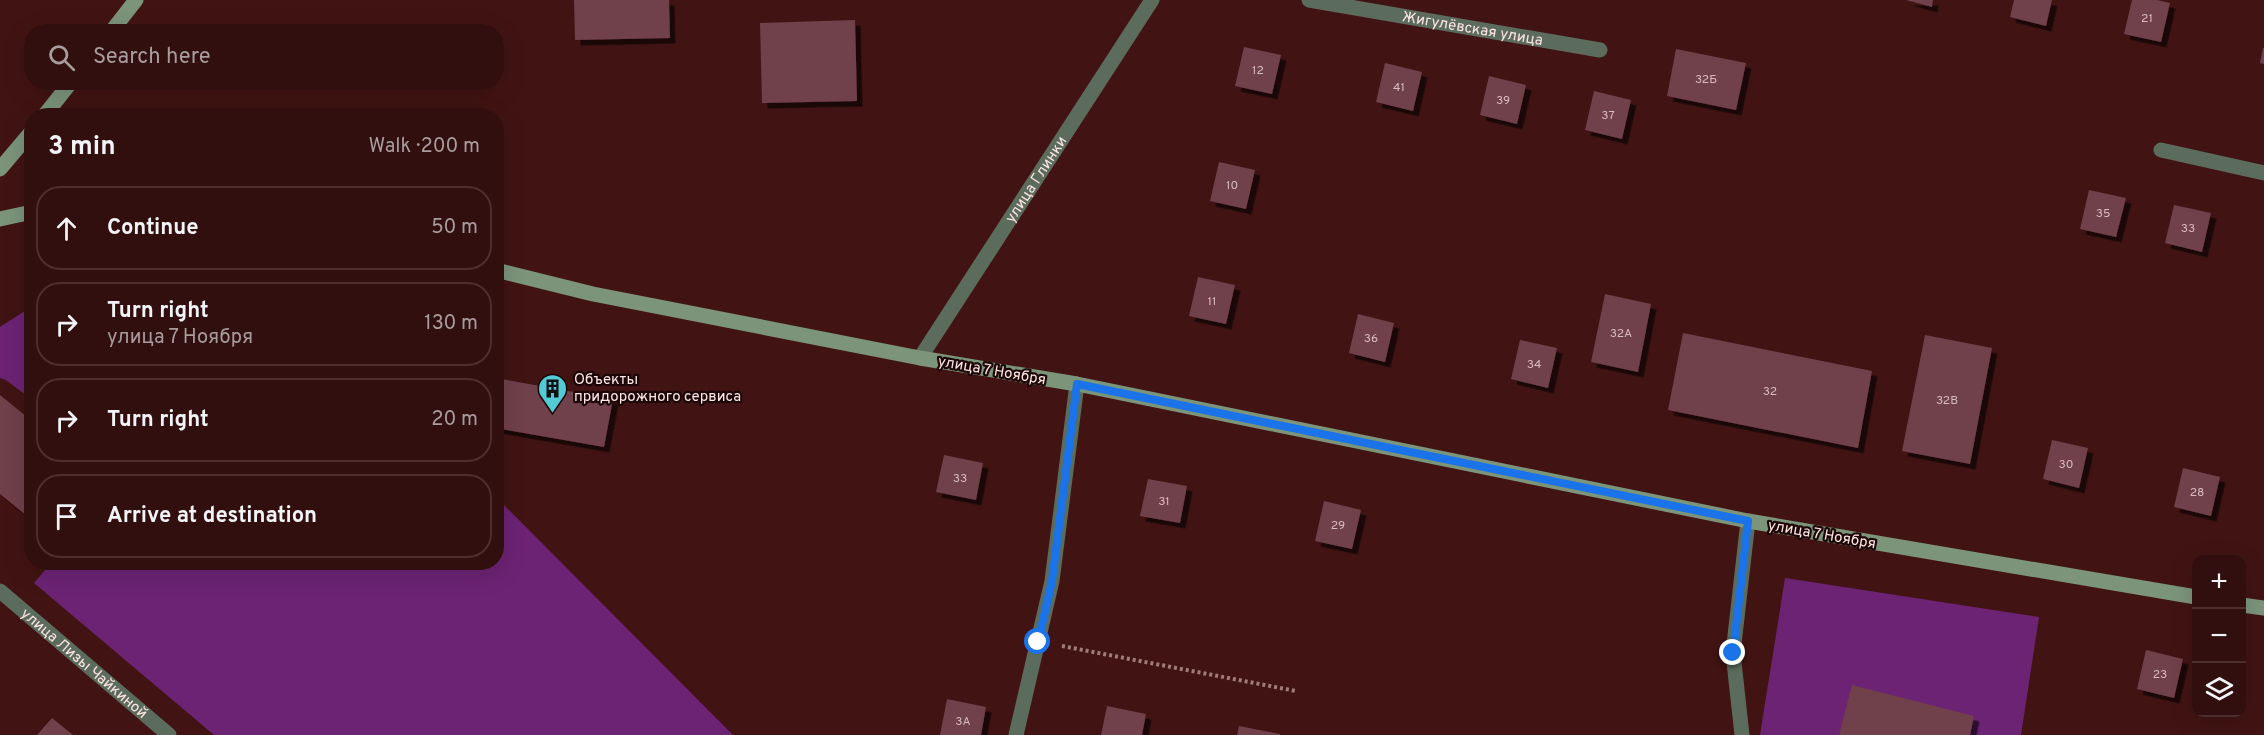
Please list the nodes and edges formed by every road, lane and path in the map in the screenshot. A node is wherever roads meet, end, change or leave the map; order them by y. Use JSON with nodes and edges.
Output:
{"nodes":[{"id":1,"x":136,"y":0,"type":"edge"},
{"id":2,"x":1152,"y":0,"type":"edge"},
{"id":3,"x":1309,"y":0,"type":"edge"},
{"id":4,"x":117,"y":24,"type":"edge"},
{"id":5,"x":1600,"y":50,"type":"dead end"},
{"id":6,"x":65,"y":90,"type":"edge"},
{"id":7,"x":59,"y":97,"type":"junction"},
{"id":8,"x":50,"y":108,"type":"edge"},
{"id":9,"x":61,"y":108,"type":"edge"},
{"id":10,"x":24,"y":140,"type":"edge"},
{"id":11,"x":2161,"y":150,"type":"dead end"},
{"id":12,"x":0,"y":169,"type":"edge"},
{"id":13,"x":2264,"y":173,"type":"edge"},
{"id":14,"x":24,"y":214,"type":"edge"},
{"id":15,"x":0,"y":219,"type":"edge"},
{"id":16,"x":504,"y":272,"type":"edge"},
{"id":17,"x":920,"y":358,"type":"junction"},
{"id":18,"x":1077,"y":384,"type":"junction"},
{"id":19,"x":1748,"y":521,"type":"junction"},
{"id":20,"x":0,"y":591,"type":"edge"},
{"id":21,"x":2192,"y":596,"type":"edge"},
{"id":22,"x":2246,"y":606,"type":"edge"},
{"id":23,"x":2264,"y":608,"type":"edge"},
{"id":24,"x":1038,"y":642,"type":"junction"},
{"id":25,"x":1296,"y":691,"type":"dead end"},
{"id":26,"x":169,"y":735,"type":"edge"},
{"id":27,"x":1016,"y":735,"type":"edge"},
{"id":28,"x":1742,"y":735,"type":"edge"}],
"edges":[{"from":1,"to":4,"type":"street"},
{"from":2,"to":17,"type":"street","name":"улица Глинки"},
{"from":3,"to":5,"type":"street","name":"Жигулёвская улица"},
{"from":6,"to":7,"type":"street"},
{"from":7,"to":8,"type":"street"},
{"from":7,"to":9,"type":"street"},
{"from":10,"to":12,"type":"street"},
{"from":11,"to":13,"type":"street"},
{"from":14,"to":15,"type":"street"},
{"from":16,"to":17,"type":"street","name":"улица 7 Ноября"},
{"from":17,"to":18,"type":"street","name":"улица 7 Ноября"},
{"from":18,"to":19,"type":"street","name":"улица 7 Ноября"},
{"from":18,"to":24,"type":"street"},
{"from":19,"to":21,"type":"street","name":"улица 7 Ноября"},
{"from":19,"to":28,"type":"street"},
{"from":20,"to":26,"type":"street","name":"улица Лизы Чайкиной"},
{"from":22,"to":23,"type":"street"},
{"from":24,"to":25,"type":"path"},
{"from":24,"to":27,"type":"street"}]}
